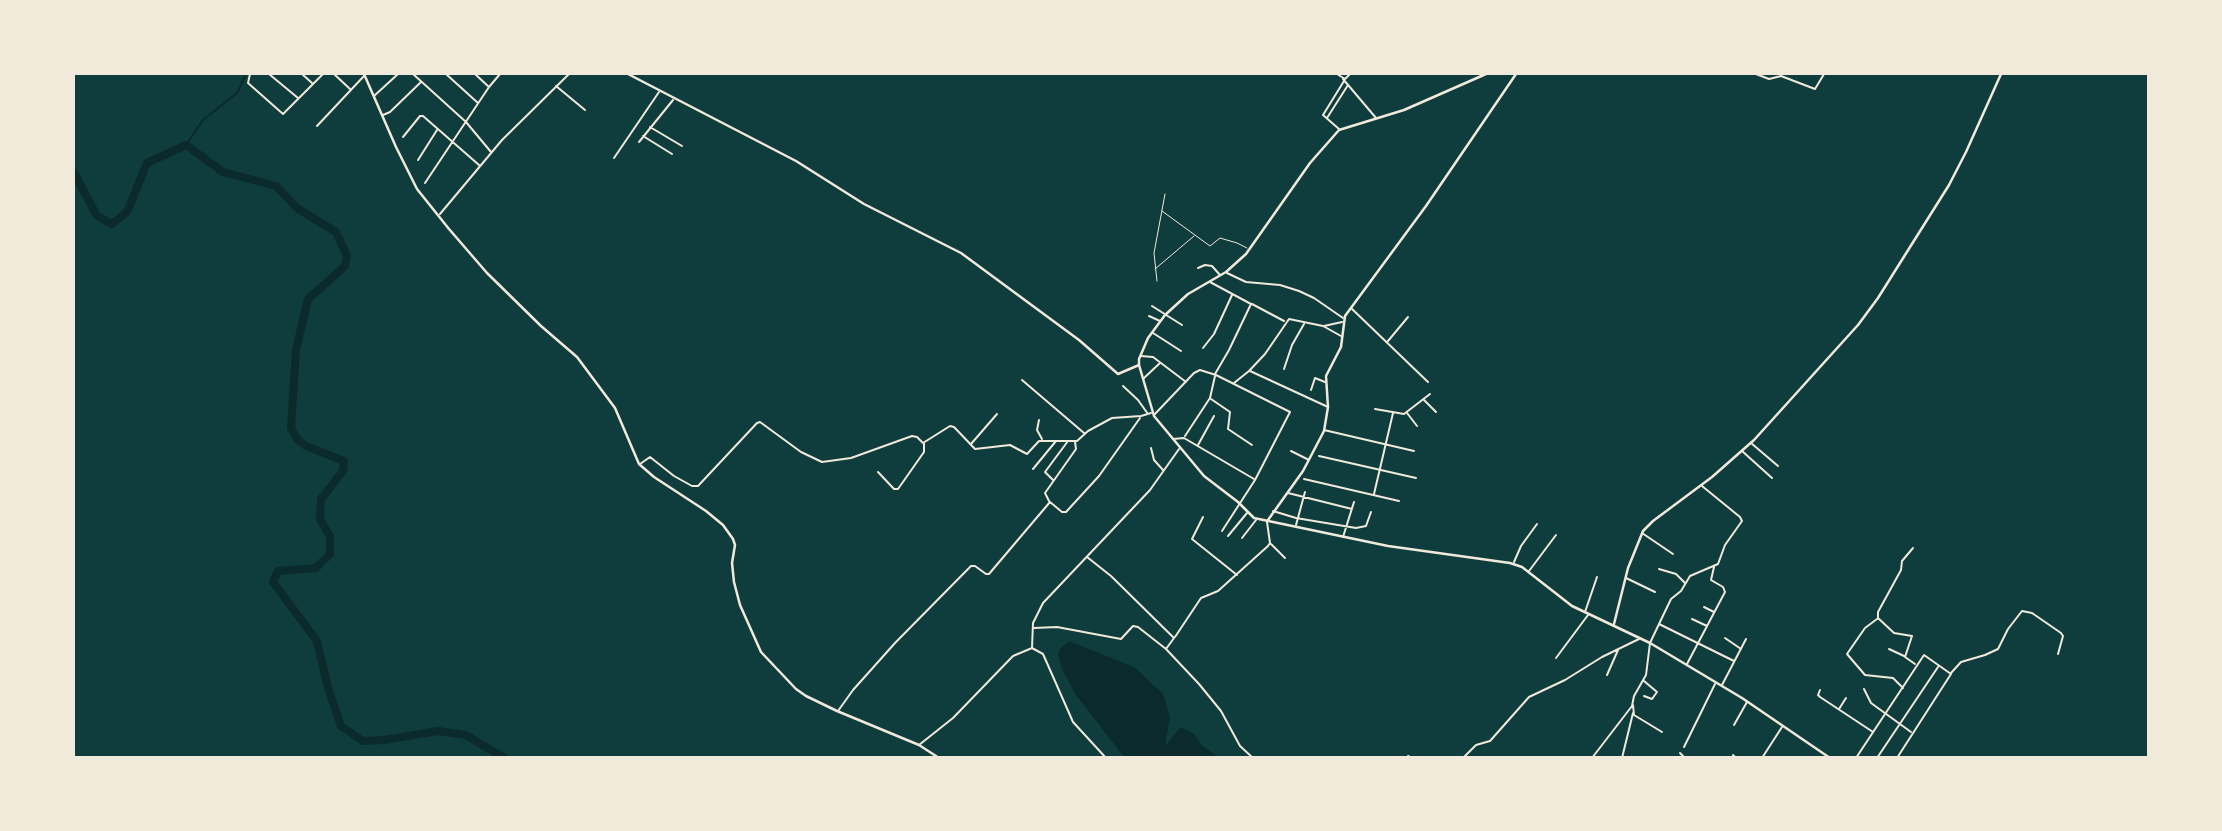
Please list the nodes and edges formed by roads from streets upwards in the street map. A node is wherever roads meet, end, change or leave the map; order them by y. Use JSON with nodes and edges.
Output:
{"nodes":[{"id":1,"x":250,"y":74,"type":"edge"},
{"id":2,"x":270,"y":74,"type":"edge"},
{"id":3,"x":302,"y":74,"type":"edge"},
{"id":4,"x":324,"y":74,"type":"edge"},
{"id":5,"x":334,"y":74,"type":"edge"},
{"id":6,"x":364,"y":74,"type":"edge"},
{"id":7,"x":398,"y":74,"type":"edge"},
{"id":8,"x":413,"y":74,"type":"edge"},
{"id":9,"x":446,"y":74,"type":"edge"},
{"id":10,"x":475,"y":74,"type":"edge"},
{"id":11,"x":500,"y":74,"type":"edge"},
{"id":12,"x":569,"y":74,"type":"edge"},
{"id":13,"x":628,"y":74,"type":"edge"},
{"id":14,"x":1337,"y":74,"type":"edge"},
{"id":15,"x":1350,"y":74,"type":"edge"},
{"id":16,"x":1486,"y":74,"type":"edge"},
{"id":17,"x":1516,"y":74,"type":"edge"},
{"id":18,"x":1756,"y":74,"type":"edge"},
{"id":19,"x":1824,"y":74,"type":"edge"},
{"id":20,"x":2001,"y":74,"type":"edge"},
{"id":21,"x":1344,"y":80,"type":"junction"},
{"id":22,"x":421,"y":82,"type":"junction"},
{"id":23,"x":313,"y":84,"type":"junction"},
{"id":24,"x":556,"y":85,"type":"junction"},
{"id":25,"x":1348,"y":85,"type":"junction"},
{"id":26,"x":489,"y":86,"type":"junction"},
{"id":27,"x":351,"y":90,"type":"junction"},
{"id":28,"x":659,"y":91,"type":"junction"},
{"id":29,"x":374,"y":96,"type":"junction"},
{"id":30,"x":298,"y":99,"type":"junction"},
{"id":31,"x":674,"y":99,"type":"junction"},
{"id":32,"x":478,"y":103,"type":"junction"},
{"id":33,"x":585,"y":110,"type":"dead end"},
{"id":34,"x":382,"y":115,"type":"junction"},
{"id":35,"x":1327,"y":118,"type":"junction"},
{"id":36,"x":1377,"y":118,"type":"junction"},
{"id":37,"x":466,"y":122,"type":"junction"},
{"id":38,"x":317,"y":126,"type":"dead end"},
{"id":39,"x":650,"y":127,"type":"junction"},
{"id":40,"x":438,"y":129,"type":"junction"},
{"id":41,"x":1339,"y":130,"type":"junction"},
{"id":42,"x":403,"y":136,"type":"dead end"},
{"id":43,"x":643,"y":136,"type":"junction"},
{"id":44,"x":452,"y":142,"type":"junction"},
{"id":45,"x":639,"y":142,"type":"dead end"},
{"id":46,"x":682,"y":146,"type":"dead end"},
{"id":47,"x":491,"y":153,"type":"junction"},
{"id":48,"x":672,"y":153,"type":"dead end"},
{"id":49,"x":614,"y":158,"type":"dead end"},
{"id":50,"x":418,"y":160,"type":"dead end"},
{"id":51,"x":480,"y":166,"type":"junction"},
{"id":52,"x":425,"y":183,"type":"dead end"},
{"id":53,"x":439,"y":216,"type":"junction"},
{"id":54,"x":1198,"y":268,"type":"dead end"},
{"id":55,"x":1226,"y":272,"type":"junction"},
{"id":56,"x":1220,"y":275,"type":"junction"},
{"id":57,"x":1210,"y":282,"type":"junction"},
{"id":58,"x":1233,"y":294,"type":"junction"},
{"id":59,"x":1251,"y":304,"type":"junction"},
{"id":60,"x":1152,"y":306,"type":"dead end"},
{"id":61,"x":1351,"y":309,"type":"junction"},
{"id":62,"x":1167,"y":313,"type":"junction"},
{"id":63,"x":1149,"y":316,"type":"dead end"},
{"id":64,"x":1408,"y":317,"type":"dead end"},
{"id":65,"x":1344,"y":320,"type":"junction"},
{"id":66,"x":1160,"y":321,"type":"junction"},
{"id":67,"x":1285,"y":322,"type":"junction"},
{"id":68,"x":1305,"y":323,"type":"junction"},
{"id":69,"x":1182,"y":325,"type":"dead end"},
{"id":70,"x":1323,"y":326,"type":"junction"},
{"id":71,"x":1152,"y":332,"type":"junction"},
{"id":72,"x":1342,"y":337,"type":"junction"},
{"id":73,"x":1387,"y":342,"type":"junction"},
{"id":74,"x":1203,"y":348,"type":"dead end"},
{"id":75,"x":1181,"y":351,"type":"dead end"},
{"id":76,"x":1140,"y":356,"type":"junction"},
{"id":77,"x":1161,"y":363,"type":"junction"},
{"id":78,"x":1139,"y":365,"type":"junction"},
{"id":79,"x":1283,"y":369,"type":"dead end"},
{"id":80,"x":1249,"y":371,"type":"junction"},
{"id":81,"x":1215,"y":375,"type":"junction"},
{"id":82,"x":1143,"y":378,"type":"junction"},
{"id":83,"x":1022,"y":380,"type":"dead end"},
{"id":84,"x":1186,"y":382,"type":"junction"},
{"id":85,"x":1428,"y":382,"type":"dead end"},
{"id":86,"x":1326,"y":383,"type":"junction"},
{"id":87,"x":1233,"y":384,"type":"junction"},
{"id":88,"x":1123,"y":386,"type":"dead end"},
{"id":89,"x":1311,"y":390,"type":"dead end"},
{"id":90,"x":1430,"y":394,"type":"dead end"},
{"id":91,"x":1210,"y":398,"type":"junction"},
{"id":92,"x":1424,"y":399,"type":"junction"},
{"id":93,"x":1328,"y":407,"type":"junction"},
{"id":94,"x":1375,"y":409,"type":"dead end"},
{"id":95,"x":1406,"y":412,"type":"junction"},
{"id":96,"x":1436,"y":412,"type":"dead end"},
{"id":97,"x":997,"y":414,"type":"dead end"},
{"id":98,"x":1151,"y":414,"type":"junction"},
{"id":99,"x":1393,"y":414,"type":"junction"},
{"id":100,"x":1141,"y":416,"type":"junction"},
{"id":101,"x":1214,"y":416,"type":"dead end"},
{"id":102,"x":1039,"y":420,"type":"dead end"},
{"id":103,"x":1418,"y":426,"type":"dead end"},
{"id":104,"x":1324,"y":430,"type":"junction"},
{"id":105,"x":1085,"y":433,"type":"junction"},
{"id":106,"x":1184,"y":438,"type":"junction"},
{"id":107,"x":1043,"y":439,"type":"junction"},
{"id":108,"x":1173,"y":439,"type":"junction"},
{"id":109,"x":1056,"y":440,"type":"junction"},
{"id":110,"x":1068,"y":440,"type":"junction"},
{"id":111,"x":1075,"y":441,"type":"junction"},
{"id":112,"x":923,"y":443,"type":"junction"},
{"id":113,"x":1751,"y":443,"type":"junction"},
{"id":114,"x":970,"y":445,"type":"junction"},
{"id":115,"x":1198,"y":445,"type":"junction"},
{"id":116,"x":1252,"y":445,"type":"dead end"},
{"id":117,"x":1386,"y":445,"type":"junction"},
{"id":118,"x":1150,"y":448,"type":"dead end"},
{"id":119,"x":1179,"y":448,"type":"junction"},
{"id":120,"x":1292,"y":451,"type":"dead end"},
{"id":121,"x":1414,"y":451,"type":"dead end"},
{"id":122,"x":1742,"y":451,"type":"junction"},
{"id":123,"x":1319,"y":456,"type":"dead end"},
{"id":124,"x":1309,"y":460,"type":"junction"},
{"id":125,"x":639,"y":464,"type":"junction"},
{"id":126,"x":1778,"y":467,"type":"dead end"},
{"id":127,"x":1033,"y":469,"type":"dead end"},
{"id":128,"x":1163,"y":470,"type":"junction"},
{"id":129,"x":1380,"y":470,"type":"junction"},
{"id":130,"x":878,"y":471,"type":"dead end"},
{"id":131,"x":1416,"y":478,"type":"dead end"},
{"id":132,"x":1772,"y":478,"type":"dead end"},
{"id":133,"x":1304,"y":479,"type":"dead end"},
{"id":134,"x":1255,"y":480,"type":"junction"},
{"id":135,"x":1054,"y":481,"type":"junction"},
{"id":136,"x":1701,"y":485,"type":"junction"},
{"id":137,"x":1304,"y":492,"type":"dead end"},
{"id":138,"x":1287,"y":493,"type":"junction"},
{"id":139,"x":1374,"y":495,"type":"junction"},
{"id":140,"x":1303,"y":498,"type":"junction"},
{"id":141,"x":1399,"y":501,"type":"dead end"},
{"id":142,"x":1050,"y":502,"type":"junction"},
{"id":143,"x":1354,"y":502,"type":"dead end"},
{"id":144,"x":1240,"y":504,"type":"junction"},
{"id":145,"x":1352,"y":509,"type":"junction"},
{"id":146,"x":1273,"y":511,"type":"junction"},
{"id":147,"x":1247,"y":512,"type":"junction"},
{"id":148,"x":1371,"y":512,"type":"dead end"},
{"id":149,"x":1203,"y":517,"type":"dead end"},
{"id":150,"x":1299,"y":517,"type":"junction"},
{"id":151,"x":1256,"y":519,"type":"junction"},
{"id":152,"x":1267,"y":522,"type":"junction"},
{"id":153,"x":1537,"y":524,"type":"dead end"},
{"id":154,"x":1346,"y":526,"type":"junction"},
{"id":155,"x":1295,"y":527,"type":"junction"},
{"id":156,"x":1222,"y":531,"type":"dead end"},
{"id":157,"x":1642,"y":533,"type":"junction"},
{"id":158,"x":1228,"y":536,"type":"dead end"},
{"id":159,"x":1556,"y":536,"type":"dead end"},
{"id":160,"x":1343,"y":537,"type":"junction"},
{"id":161,"x":1242,"y":538,"type":"dead end"},
{"id":162,"x":1270,"y":543,"type":"junction"},
{"id":163,"x":1913,"y":548,"type":"dead end"},
{"id":164,"x":1673,"y":554,"type":"dead end"},
{"id":165,"x":1087,"y":557,"type":"junction"},
{"id":166,"x":1285,"y":558,"type":"dead end"},
{"id":167,"x":1513,"y":564,"type":"junction"},
{"id":168,"x":1714,"y":566,"type":"junction"},
{"id":169,"x":1659,"y":569,"type":"dead end"},
{"id":170,"x":1528,"y":572,"type":"junction"},
{"id":171,"x":1237,"y":575,"type":"junction"},
{"id":172,"x":1597,"y":577,"type":"dead end"},
{"id":173,"x":1626,"y":578,"type":"junction"},
{"id":174,"x":1686,"y":584,"type":"junction"},
{"id":175,"x":1656,"y":592,"type":"dead end"},
{"id":176,"x":1704,"y":607,"type":"dead end"},
{"id":177,"x":1714,"y":612,"type":"junction"},
{"id":178,"x":1587,"y":613,"type":"junction"},
{"id":179,"x":1878,"y":618,"type":"junction"},
{"id":180,"x":1692,"y":619,"type":"dead end"},
{"id":181,"x":1614,"y":624,"type":"junction"},
{"id":182,"x":1658,"y":624,"type":"junction"},
{"id":183,"x":1707,"y":626,"type":"junction"},
{"id":184,"x":1033,"y":628,"type":"junction"},
{"id":185,"x":1174,"y":638,"type":"junction"},
{"id":186,"x":1640,"y":638,"type":"junction"},
{"id":187,"x":1725,"y":638,"type":"dead end"},
{"id":188,"x":1746,"y":639,"type":"dead end"},
{"id":189,"x":1650,"y":643,"type":"junction"},
{"id":190,"x":1698,"y":643,"type":"junction"},
{"id":191,"x":1032,"y":648,"type":"junction"},
{"id":192,"x":1166,"y":649,"type":"junction"},
{"id":193,"x":1619,"y":649,"type":"junction"},
{"id":194,"x":1741,"y":649,"type":"junction"},
{"id":195,"x":1889,"y":649,"type":"dead end"},
{"id":196,"x":2058,"y":654,"type":"dead end"},
{"id":197,"x":1905,"y":657,"type":"junction"},
{"id":198,"x":1556,"y":658,"type":"dead end"},
{"id":199,"x":1734,"y":661,"type":"junction"},
{"id":200,"x":1916,"y":665,"type":"junction"},
{"id":201,"x":1686,"y":666,"type":"junction"},
{"id":202,"x":1938,"y":666,"type":"junction"},
{"id":203,"x":1951,"y":674,"type":"junction"},
{"id":204,"x":1607,"y":675,"type":"dead end"},
{"id":205,"x":1643,"y":680,"type":"junction"},
{"id":206,"x":1715,"y":683,"type":"junction"},
{"id":207,"x":1721,"y":686,"type":"junction"},
{"id":208,"x":1904,"y":688,"type":"junction"},
{"id":209,"x":1864,"y":689,"type":"dead end"},
{"id":210,"x":1820,"y":690,"type":"dead end"},
{"id":211,"x":1644,"y":696,"type":"dead end"},
{"id":212,"x":1846,"y":698,"type":"dead end"},
{"id":213,"x":1747,"y":702,"type":"junction"},
{"id":214,"x":1633,"y":704,"type":"junction"},
{"id":215,"x":1838,"y":710,"type":"junction"},
{"id":216,"x":837,"y":711,"type":"junction"},
{"id":217,"x":1633,"y":713,"type":"junction"},
{"id":218,"x":1885,"y":714,"type":"junction"},
{"id":219,"x":1898,"y":724,"type":"junction"},
{"id":220,"x":1734,"y":725,"type":"dead end"},
{"id":221,"x":1783,"y":726,"type":"junction"},
{"id":222,"x":1662,"y":732,"type":"dead end"},
{"id":223,"x":1873,"y":732,"type":"junction"},
{"id":224,"x":1913,"y":733,"type":"junction"},
{"id":225,"x":919,"y":745,"type":"junction"},
{"id":226,"x":1684,"y":747,"type":"dead end"},
{"id":227,"x":1680,"y":752,"type":"dead end"},
{"id":228,"x":939,"y":758,"type":"edge"},
{"id":229,"x":1106,"y":758,"type":"edge"},
{"id":230,"x":1252,"y":758,"type":"edge"},
{"id":231,"x":1407,"y":758,"type":"edge"},
{"id":232,"x":1412,"y":758,"type":"edge"},
{"id":233,"x":1463,"y":758,"type":"edge"},
{"id":234,"x":1592,"y":758,"type":"edge"},
{"id":235,"x":1622,"y":758,"type":"edge"},
{"id":236,"x":1685,"y":758,"type":"edge"},
{"id":237,"x":1762,"y":758,"type":"edge"},
{"id":238,"x":1830,"y":758,"type":"edge"},
{"id":239,"x":1856,"y":758,"type":"edge"},
{"id":240,"x":1877,"y":758,"type":"edge"},
{"id":241,"x":1897,"y":758,"type":"edge"}],
"edges":[{"from":1,"to":30,"type":"street"},
{"from":2,"to":30,"type":"street"},
{"from":3,"to":23,"type":"street"},
{"from":4,"to":23,"type":"street"},
{"from":5,"to":27,"type":"street"},
{"from":6,"to":27,"type":"street"},
{"from":6,"to":29,"type":"street"},
{"from":7,"to":29,"type":"street"},
{"from":8,"to":22,"type":"street"},
{"from":9,"to":32,"type":"street"},
{"from":10,"to":26,"type":"street"},
{"from":11,"to":26,"type":"street"},
{"from":12,"to":24,"type":"street"},
{"from":13,"to":28,"type":"street"},
{"from":14,"to":21,"type":"street"},
{"from":15,"to":21,"type":"street"},
{"from":16,"to":36,"type":"street"},
{"from":17,"to":61,"type":"street"},
{"from":18,"to":19,"type":"street"},
{"from":20,"to":113,"type":"street"},
{"from":21,"to":25,"type":"street"},
{"from":21,"to":35,"type":"street"},
{"from":22,"to":34,"type":"street"},
{"from":22,"to":37,"type":"street"},
{"from":23,"to":30,"type":"street"},
{"from":24,"to":33,"type":"street"},
{"from":24,"to":47,"type":"street"},
{"from":25,"to":35,"type":"street"},
{"from":25,"to":36,"type":"street"},
{"from":26,"to":32,"type":"street"},
{"from":27,"to":38,"type":"street"},
{"from":28,"to":31,"type":"street"},
{"from":28,"to":49,"type":"street"},
{"from":29,"to":34,"type":"street"},
{"from":31,"to":39,"type":"street"},
{"from":31,"to":78,"type":"street"},
{"from":32,"to":37,"type":"street"},
{"from":34,"to":53,"type":"street"},
{"from":35,"to":41,"type":"street"},
{"from":36,"to":41,"type":"street"},
{"from":37,"to":44,"type":"street"},
{"from":37,"to":47,"type":"street"},
{"from":39,"to":43,"type":"street"},
{"from":39,"to":46,"type":"street"},
{"from":40,"to":42,"type":"street"},
{"from":40,"to":44,"type":"street"},
{"from":40,"to":50,"type":"street"},
{"from":41,"to":55,"type":"street"},
{"from":43,"to":45,"type":"street"},
{"from":43,"to":48,"type":"street"},
{"from":44,"to":51,"type":"street"},
{"from":44,"to":52,"type":"street"},
{"from":47,"to":51,"type":"street"},
{"from":51,"to":53,"type":"street"},
{"from":53,"to":125,"type":"street"},
{"from":54,"to":56,"type":"street"},
{"from":55,"to":56,"type":"street"},
{"from":55,"to":65,"type":"street"},
{"from":56,"to":57,"type":"street"},
{"from":57,"to":58,"type":"street"},
{"from":57,"to":62,"type":"street"},
{"from":58,"to":59,"type":"street"},
{"from":58,"to":74,"type":"street"},
{"from":59,"to":67,"type":"street"},
{"from":59,"to":81,"type":"street"},
{"from":60,"to":62,"type":"street"},
{"from":61,"to":65,"type":"street"},
{"from":61,"to":73,"type":"street"},
{"from":62,"to":66,"type":"street"},
{"from":62,"to":69,"type":"street"},
{"from":63,"to":66,"type":"street"},
{"from":64,"to":73,"type":"street"},
{"from":65,"to":70,"type":"street"},
{"from":65,"to":72,"type":"street"},
{"from":66,"to":71,"type":"street"},
{"from":67,"to":68,"type":"street"},
{"from":67,"to":80,"type":"street"},
{"from":68,"to":70,"type":"street"},
{"from":68,"to":79,"type":"street"},
{"from":70,"to":72,"type":"street"},
{"from":71,"to":75,"type":"street"},
{"from":71,"to":76,"type":"street"},
{"from":72,"to":86,"type":"street"},
{"from":73,"to":85,"type":"street"},
{"from":76,"to":77,"type":"street"},
{"from":76,"to":78,"type":"street"},
{"from":77,"to":82,"type":"street"},
{"from":77,"to":84,"type":"street"},
{"from":78,"to":82,"type":"street"},
{"from":80,"to":87,"type":"street"},
{"from":80,"to":93,"type":"street"},
{"from":81,"to":84,"type":"street"},
{"from":81,"to":87,"type":"street"},
{"from":81,"to":91,"type":"street"},
{"from":82,"to":98,"type":"street"},
{"from":83,"to":105,"type":"street"},
{"from":84,"to":98,"type":"street"},
{"from":86,"to":89,"type":"street"},
{"from":86,"to":93,"type":"street"},
{"from":87,"to":134,"type":"street"},
{"from":88,"to":98,"type":"street"},
{"from":90,"to":92,"type":"street"},
{"from":91,"to":106,"type":"street"},
{"from":91,"to":116,"type":"street"},
{"from":92,"to":95,"type":"street"},
{"from":92,"to":96,"type":"street"},
{"from":93,"to":104,"type":"street"},
{"from":94,"to":99,"type":"street"},
{"from":95,"to":99,"type":"street"},
{"from":95,"to":103,"type":"street"},
{"from":97,"to":114,"type":"street"},
{"from":98,"to":100,"type":"street"},
{"from":98,"to":108,"type":"street"},
{"from":99,"to":117,"type":"street"},
{"from":100,"to":105,"type":"street"},
{"from":100,"to":142,"type":"street"},
{"from":101,"to":115,"type":"street"},
{"from":102,"to":107,"type":"street"},
{"from":104,"to":117,"type":"street"},
{"from":104,"to":124,"type":"street"},
{"from":105,"to":111,"type":"street"},
{"from":106,"to":108,"type":"street"},
{"from":106,"to":115,"type":"street"},
{"from":107,"to":109,"type":"street"},
{"from":107,"to":114,"type":"street"},
{"from":108,"to":119,"type":"street"},
{"from":109,"to":110,"type":"street"},
{"from":109,"to":127,"type":"street"},
{"from":110,"to":111,"type":"street"},
{"from":110,"to":135,"type":"street"},
{"from":111,"to":135,"type":"street"},
{"from":112,"to":114,"type":"street"},
{"from":112,"to":125,"type":"street"},
{"from":112,"to":130,"type":"street"},
{"from":113,"to":122,"type":"street"},
{"from":113,"to":126,"type":"street"},
{"from":115,"to":134,"type":"street"},
{"from":117,"to":121,"type":"street"},
{"from":117,"to":129,"type":"street"},
{"from":118,"to":128,"type":"street"},
{"from":119,"to":128,"type":"street"},
{"from":119,"to":144,"type":"street"},
{"from":120,"to":124,"type":"street"},
{"from":122,"to":132,"type":"street"},
{"from":122,"to":136,"type":"street"},
{"from":123,"to":129,"type":"street"},
{"from":124,"to":138,"type":"street"},
{"from":125,"to":216,"type":"street"},
{"from":128,"to":165,"type":"street"},
{"from":129,"to":131,"type":"street"},
{"from":129,"to":139,"type":"street"},
{"from":133,"to":139,"type":"street"},
{"from":134,"to":144,"type":"street"},
{"from":135,"to":142,"type":"street"},
{"from":136,"to":157,"type":"street"},
{"from":136,"to":168,"type":"street"},
{"from":137,"to":140,"type":"street"},
{"from":138,"to":140,"type":"street"},
{"from":138,"to":146,"type":"street"},
{"from":139,"to":141,"type":"street"},
{"from":140,"to":145,"type":"street"},
{"from":140,"to":150,"type":"street"},
{"from":142,"to":216,"type":"street"},
{"from":143,"to":145,"type":"street"},
{"from":144,"to":147,"type":"street"},
{"from":144,"to":156,"type":"street"},
{"from":145,"to":154,"type":"street"},
{"from":146,"to":150,"type":"street"},
{"from":146,"to":152,"type":"street"},
{"from":147,"to":151,"type":"street"},
{"from":147,"to":158,"type":"street"},
{"from":148,"to":154,"type":"street"},
{"from":149,"to":171,"type":"street"},
{"from":150,"to":154,"type":"street"},
{"from":150,"to":155,"type":"street"},
{"from":151,"to":152,"type":"street"},
{"from":151,"to":161,"type":"street"},
{"from":152,"to":155,"type":"street"},
{"from":152,"to":162,"type":"street"},
{"from":153,"to":167,"type":"street"},
{"from":154,"to":160,"type":"street"},
{"from":155,"to":160,"type":"street"},
{"from":157,"to":164,"type":"street"},
{"from":157,"to":173,"type":"street"},
{"from":159,"to":170,"type":"street"},
{"from":160,"to":167,"type":"street"},
{"from":162,"to":166,"type":"street"},
{"from":162,"to":171,"type":"street"},
{"from":163,"to":179,"type":"street"},
{"from":165,"to":184,"type":"street"},
{"from":165,"to":185,"type":"street"},
{"from":167,"to":170,"type":"street"},
{"from":168,"to":174,"type":"street"},
{"from":168,"to":177,"type":"street"},
{"from":169,"to":174,"type":"street"},
{"from":170,"to":178,"type":"street"},
{"from":171,"to":185,"type":"street"},
{"from":172,"to":178,"type":"street"},
{"from":173,"to":175,"type":"street"},
{"from":173,"to":181,"type":"street"},
{"from":174,"to":182,"type":"street"},
{"from":176,"to":177,"type":"street"},
{"from":177,"to":183,"type":"street"},
{"from":178,"to":181,"type":"street"},
{"from":178,"to":198,"type":"street"},
{"from":179,"to":197,"type":"street"},
{"from":179,"to":208,"type":"street"},
{"from":180,"to":183,"type":"street"},
{"from":181,"to":186,"type":"street"},
{"from":182,"to":189,"type":"street"},
{"from":182,"to":190,"type":"street"},
{"from":183,"to":190,"type":"street"},
{"from":184,"to":191,"type":"street"},
{"from":184,"to":192,"type":"street"},
{"from":185,"to":192,"type":"street"},
{"from":186,"to":189,"type":"street"},
{"from":186,"to":193,"type":"street"},
{"from":187,"to":194,"type":"street"},
{"from":188,"to":194,"type":"street"},
{"from":189,"to":201,"type":"street"},
{"from":189,"to":205,"type":"street"},
{"from":190,"to":199,"type":"street"},
{"from":190,"to":201,"type":"street"},
{"from":191,"to":225,"type":"street"},
{"from":191,"to":229,"type":"street"},
{"from":192,"to":230,"type":"street"},
{"from":193,"to":204,"type":"street"},
{"from":193,"to":233,"type":"street"},
{"from":194,"to":199,"type":"street"},
{"from":195,"to":197,"type":"street"},
{"from":196,"to":203,"type":"street"},
{"from":197,"to":200,"type":"street"},
{"from":199,"to":207,"type":"street"},
{"from":200,"to":202,"type":"street"},
{"from":200,"to":208,"type":"street"},
{"from":201,"to":206,"type":"street"},
{"from":202,"to":203,"type":"street"},
{"from":202,"to":219,"type":"street"},
{"from":203,"to":224,"type":"street"},
{"from":205,"to":211,"type":"street"},
{"from":205,"to":214,"type":"street"},
{"from":206,"to":207,"type":"street"},
{"from":206,"to":226,"type":"street"},
{"from":207,"to":213,"type":"street"},
{"from":208,"to":218,"type":"street"},
{"from":209,"to":218,"type":"street"},
{"from":210,"to":215,"type":"street"},
{"from":212,"to":215,"type":"street"},
{"from":213,"to":220,"type":"street"},
{"from":213,"to":221,"type":"street"},
{"from":214,"to":217,"type":"street"},
{"from":214,"to":234,"type":"street"},
{"from":215,"to":223,"type":"street"},
{"from":216,"to":225,"type":"street"},
{"from":217,"to":222,"type":"street"},
{"from":217,"to":235,"type":"street"},
{"from":218,"to":219,"type":"street"},
{"from":218,"to":223,"type":"street"},
{"from":219,"to":224,"type":"street"},
{"from":219,"to":240,"type":"street"},
{"from":221,"to":237,"type":"street"},
{"from":221,"to":238,"type":"street"},
{"from":223,"to":239,"type":"street"},
{"from":224,"to":241,"type":"street"},
{"from":225,"to":228,"type":"street"},
{"from":227,"to":236,"type":"street"},
{"from":231,"to":232,"type":"street"}]}
